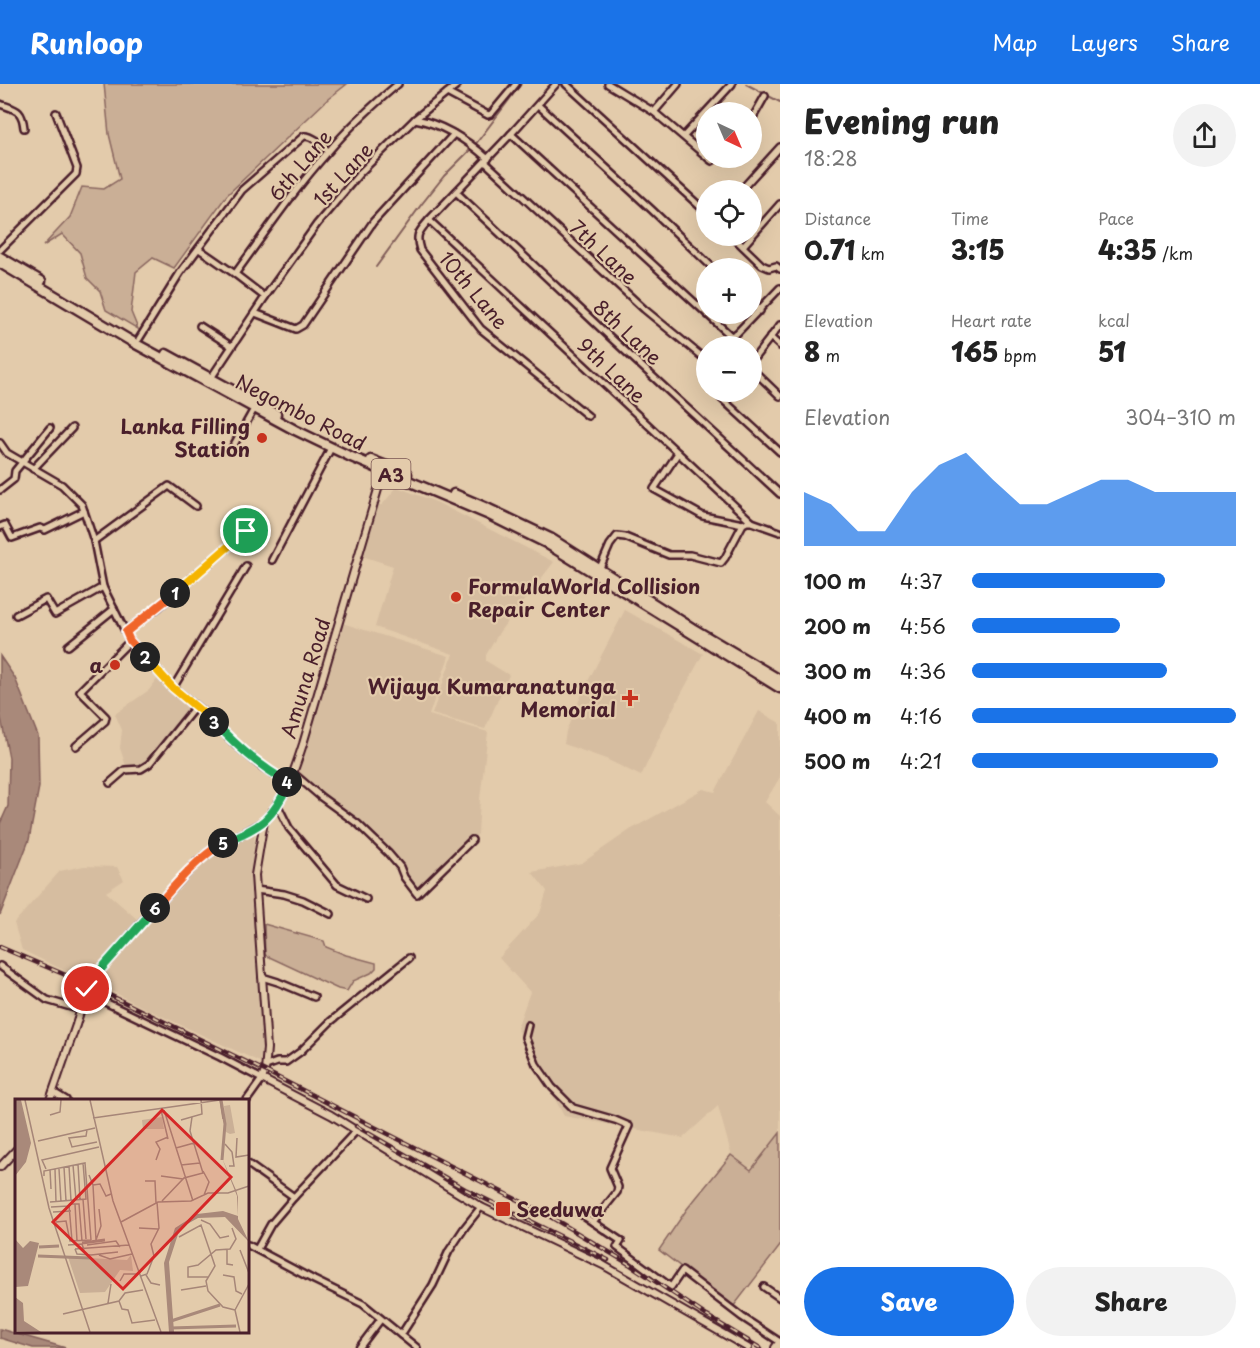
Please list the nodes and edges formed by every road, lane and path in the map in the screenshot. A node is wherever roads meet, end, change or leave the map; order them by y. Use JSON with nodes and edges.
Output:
{"nodes":[{"id":1,"x":398,"y":84,"type":"edge"},
{"id":2,"x":458,"y":84,"type":"edge"},
{"id":3,"x":516,"y":84,"type":"edge"},
{"id":4,"x":556,"y":84,"type":"edge"},
{"id":5,"x":566,"y":84,"type":"edge"},
{"id":6,"x":608,"y":84,"type":"edge"},
{"id":7,"x":732,"y":84,"type":"edge"},
{"id":8,"x":676,"y":85,"type":"edge"},
{"id":9,"x":447,"y":93,"type":"junction"},
{"id":10,"x":765,"y":96,"type":"dead end"},
{"id":11,"x":762,"y":102,"type":"edge"},
{"id":12,"x":0,"y":104,"type":"edge"},
{"id":13,"x":538,"y":105,"type":"junction"},
{"id":14,"x":654,"y":111,"type":"junction"},
{"id":15,"x":56,"y":113,"type":"dead end"},
{"id":16,"x":415,"y":119,"type":"junction"},
{"id":17,"x":24,"y":128,"type":"dead end"},
{"id":18,"x":454,"y":134,"type":"junction"},
{"id":19,"x":511,"y":135,"type":"junction"},
{"id":20,"x":684,"y":136,"type":"junction"},
{"id":21,"x":696,"y":146,"type":"edge"},
{"id":22,"x":780,"y":147,"type":"edge"},
{"id":23,"x":328,"y":151,"type":"junction"},
{"id":24,"x":486,"y":160,"type":"junction"},
{"id":25,"x":750,"y":180,"type":"edge"},
{"id":26,"x":456,"y":192,"type":"junction"},
{"id":27,"x":696,"y":203,"type":"edge"},
{"id":28,"x":780,"y":204,"type":"edge"},
{"id":29,"x":429,"y":220,"type":"junction"},
{"id":30,"x":762,"y":224,"type":"edge"},
{"id":31,"x":743,"y":246,"type":"edge"},
{"id":32,"x":199,"y":249,"type":"junction"},
{"id":33,"x":0,"y":250,"type":"edge"},
{"id":34,"x":0,"y":256,"type":"edge"},
{"id":35,"x":702,"y":258,"type":"edge"},
{"id":36,"x":779,"y":266,"type":"edge"},
{"id":37,"x":1,"y":267,"type":"edge"},
{"id":38,"x":235,"y":274,"type":"junction"},
{"id":39,"x":780,"y":288,"type":"edge"},
{"id":40,"x":265,"y":297,"type":"junction"},
{"id":41,"x":696,"y":303,"type":"edge"},
{"id":42,"x":762,"y":309,"type":"edge"},
{"id":43,"x":255,"y":313,"type":"junction"},
{"id":44,"x":718,"y":324,"type":"edge"},
{"id":45,"x":746,"y":324,"type":"edge"},
{"id":46,"x":780,"y":325,"type":"edge"},
{"id":47,"x":200,"y":326,"type":"dead end"},
{"id":48,"x":770,"y":337,"type":"junction"},
{"id":49,"x":139,"y":339,"type":"junction"},
{"id":50,"x":231,"y":346,"type":"junction"},
{"id":51,"x":780,"y":346,"type":"edge"},
{"id":52,"x":762,"y":348,"type":"edge"},
{"id":53,"x":696,"y":352,"type":"edge"},
{"id":54,"x":211,"y":378,"type":"junction"},
{"id":55,"x":762,"y":379,"type":"edge"},
{"id":56,"x":780,"y":396,"type":"edge"},
{"id":57,"x":725,"y":402,"type":"edge"},
{"id":58,"x":254,"y":409,"type":"junction"},
{"id":59,"x":588,"y":416,"type":"dead end"},
{"id":60,"x":50,"y":428,"type":"dead end"},
{"id":61,"x":72,"y":428,"type":"dead end"},
{"id":62,"x":0,"y":443,"type":"edge"},
{"id":63,"x":331,"y":448,"type":"junction"},
{"id":64,"x":2,"y":450,"type":"edge"},
{"id":65,"x":231,"y":450,"type":"dead end"},
{"id":66,"x":780,"y":452,"type":"edge"},
{"id":67,"x":678,"y":453,"type":"junction"},
{"id":68,"x":22,"y":461,"type":"junction"},
{"id":69,"x":384,"y":468,"type":"junction"},
{"id":70,"x":33,"y":469,"type":"junction"},
{"id":71,"x":0,"y":490,"type":"edge"},
{"id":72,"x":780,"y":494,"type":"edge"},
{"id":73,"x":196,"y":506,"type":"dead end"},
{"id":74,"x":84,"y":511,"type":"junction"},
{"id":75,"x":752,"y":522,"type":"junction"},
{"id":76,"x":743,"y":524,"type":"junction"},
{"id":77,"x":0,"y":527,"type":"edge"},
{"id":78,"x":246,"y":531,"type":"dead end"},
{"id":79,"x":780,"y":532,"type":"edge"},
{"id":80,"x":94,"y":541,"type":"junction"},
{"id":81,"x":272,"y":560,"type":"dead end"},
{"id":82,"x":246,"y":566,"type":"dead end"},
{"id":83,"x":600,"y":568,"type":"junction"},
{"id":84,"x":103,"y":587,"type":"junction"},
{"id":85,"x":114,"y":609,"type":"junction"},
{"id":86,"x":16,"y":615,"type":"dead end"},
{"id":87,"x":126,"y":632,"type":"junction"},
{"id":88,"x":130,"y":641,"type":"junction"},
{"id":89,"x":68,"y":646,"type":"dead end"},
{"id":90,"x":780,"y":680,"type":"edge"},
{"id":91,"x":173,"y":688,"type":"junction"},
{"id":92,"x":780,"y":688,"type":"edge"},
{"id":93,"x":195,"y":706,"type":"junction"},
{"id":94,"x":76,"y":746,"type":"dead end"},
{"id":95,"x":293,"y":772,"type":"junction"},
{"id":96,"x":110,"y":783,"type":"dead end"},
{"id":97,"x":289,"y":783,"type":"junction"},
{"id":98,"x":277,"y":804,"type":"junction"},
{"id":99,"x":264,"y":821,"type":"junction"},
{"id":100,"x":472,"y":840,"type":"dead end"},
{"id":101,"x":256,"y":890,"type":"junction"},
{"id":102,"x":366,"y":899,"type":"dead end"},
{"id":103,"x":331,"y":914,"type":"dead end"},
{"id":104,"x":409,"y":958,"type":"dead end"},
{"id":105,"x":0,"y":966,"type":"edge"},
{"id":106,"x":262,"y":977,"type":"junction"},
{"id":107,"x":86,"y":993,"type":"junction"},
{"id":108,"x":314,"y":997,"type":"dead end"},
{"id":109,"x":81,"y":1010,"type":"junction"},
{"id":110,"x":528,"y":1025,"type":"dead end"},
{"id":111,"x":266,"y":1066,"type":"junction"},
{"id":112,"x":262,"y":1079,"type":"junction"},
{"id":113,"x":53,"y":1092,"type":"junction"},
{"id":114,"x":51,"y":1099,"type":"edge"},
{"id":115,"x":63,"y":1099,"type":"edge"},
{"id":116,"x":248,"y":1099,"type":"edge"},
{"id":117,"x":356,"y":1131,"type":"junction"},
{"id":118,"x":15,"y":1151,"type":"edge"},
{"id":119,"x":249,"y":1165,"type":"edge"},
{"id":120,"x":0,"y":1167,"type":"edge"},
{"id":121,"x":294,"y":1197,"type":"junction"},
{"id":122,"x":481,"y":1207,"type":"junction"},
{"id":123,"x":578,"y":1212,"type":"dead end"},
{"id":124,"x":593,"y":1222,"type":"junction"},
{"id":125,"x":249,"y":1245,"type":"edge"},
{"id":126,"x":257,"y":1249,"type":"junction"},
{"id":127,"x":764,"y":1287,"type":"dead end"},
{"id":128,"x":780,"y":1298,"type":"edge"},
{"id":129,"x":381,"y":1319,"type":"junction"},
{"id":130,"x":401,"y":1335,"type":"junction"},
{"id":131,"x":780,"y":1343,"type":"edge"},
{"id":132,"x":359,"y":1348,"type":"edge"},
{"id":133,"x":417,"y":1348,"type":"edge"},
{"id":134,"x":748,"y":1348,"type":"edge"},
{"id":135,"x":776,"y":1348,"type":"edge"}],
"edges":[{"from":1,"to":23,"type":"street","name":"6th Lane"},
{"from":2,"to":9,"type":"street","name":"1st Lane"},
{"from":3,"to":9,"type":"street"},
{"from":4,"to":13,"type":"street"},
{"from":5,"to":27,"type":"street"},
{"from":6,"to":14,"type":"street"},
{"from":7,"to":20,"type":"street"},
{"from":8,"to":14,"type":"street"},
{"from":9,"to":16,"type":"street","name":"1st Lane"},
{"from":10,"to":11,"type":"street"},
{"from":12,"to":17,"type":"street"},
{"from":13,"to":19,"type":"street"},
{"from":13,"to":35,"type":"street"},
{"from":14,"to":20,"type":"street"},
{"from":15,"to":33,"type":"street"},
{"from":16,"to":18,"type":"street","name":"7th Lane"},
{"from":16,"to":40,"type":"street","name":"1st Lane"},
{"from":18,"to":24,"type":"street","name":"7th Lane"},
{"from":18,"to":43,"type":"street"},
{"from":19,"to":24,"type":"street"},
{"from":19,"to":41,"type":"street"},
{"from":20,"to":21,"type":"street"},
{"from":22,"to":25,"type":"street"},
{"from":23,"to":32,"type":"street"},
{"from":23,"to":38,"type":"street","name":"6th Lane"},
{"from":24,"to":26,"type":"street"},
{"from":24,"to":53,"type":"street","name":"7th Lane"},
{"from":26,"to":29,"type":"street"},
{"from":26,"to":72,"type":"street","name":"8th Lane"},
{"from":28,"to":30,"type":"street"},
{"from":29,"to":59,"type":"street","name":"10th Lane"},
{"from":29,"to":67,"type":"street","name":"9th Lane"},
{"from":31,"to":36,"type":"street"},
{"from":32,"to":38,"type":"street"},
{"from":32,"to":49,"type":"street"},
{"from":34,"to":49,"type":"highway","name":"Negombo Road","number":"A3"},
{"from":37,"to":58,"type":"highway","name":"Negombo Road","number":"A3"},
{"from":38,"to":40,"type":"street"},
{"from":39,"to":42,"type":"street"},
{"from":40,"to":43,"type":"street","name":"1st Lane"},
{"from":43,"to":50,"type":"street","name":"1st Lane"},
{"from":44,"to":45,"type":"street"},
{"from":46,"to":48,"type":"street"},
{"from":47,"to":50,"type":"street"},
{"from":48,"to":51,"type":"street"},
{"from":48,"to":52,"type":"street"},
{"from":49,"to":54,"type":"highway","name":"Negombo Road","number":"A3"},
{"from":50,"to":54,"type":"street","name":"1st Lane"},
{"from":54,"to":69,"type":"highway","name":"Negombo Road","number":"A3"},
{"from":55,"to":56,"type":"street"},
{"from":57,"to":66,"type":"street"},
{"from":58,"to":63,"type":"highway","name":"Negombo Road","number":"A3"},
{"from":58,"to":65,"type":"street"},
{"from":60,"to":68,"type":"street"},
{"from":61,"to":70,"type":"street"},
{"from":62,"to":64,"type":"street"},
{"from":63,"to":69,"type":"highway","name":"Negombo Road","number":"A3"},
{"from":63,"to":81,"type":"street"},
{"from":64,"to":68,"type":"street"},
{"from":67,"to":75,"type":"street","name":"9th Lane"},
{"from":67,"to":76,"type":"street"},
{"from":68,"to":70,"type":"street"},
{"from":68,"to":71,"type":"street"},
{"from":69,"to":83,"type":"highway","name":"Negombo Road","number":"A3"},
{"from":69,"to":92,"type":"highway","name":"Negombo Road","number":"A3"},
{"from":69,"to":95,"type":"street","name":"Amuna Road"},
{"from":70,"to":74,"type":"street"},
{"from":73,"to":80,"type":"street"},
{"from":74,"to":77,"type":"street"},
{"from":74,"to":80,"type":"street"},
{"from":75,"to":76,"type":"street"},
{"from":75,"to":79,"type":"street","name":"9th Lane"},
{"from":76,"to":83,"type":"street"},
{"from":78,"to":87,"type":"street"},
{"from":80,"to":84,"type":"street"},
{"from":82,"to":91,"type":"street"},
{"from":83,"to":90,"type":"highway","name":"Negombo Road","number":"A3"},
{"from":84,"to":85,"type":"street"},
{"from":84,"to":86,"type":"street"},
{"from":85,"to":87,"type":"street"},
{"from":85,"to":89,"type":"street"},
{"from":87,"to":88,"type":"street"},
{"from":88,"to":91,"type":"street"},
{"from":88,"to":94,"type":"street"},
{"from":91,"to":93,"type":"street"},
{"from":93,"to":96,"type":"street"},
{"from":93,"to":97,"type":"street"},
{"from":95,"to":97,"type":"street","name":"Amuna Road"},
{"from":95,"to":100,"type":"street"},
{"from":97,"to":98,"type":"street","name":"Amuna Road"},
{"from":98,"to":99,"type":"street","name":"Amuna Road"},
{"from":98,"to":102,"type":"street"},
{"from":99,"to":101,"type":"street"},
{"from":99,"to":107,"type":"street","name":"Amuna Road"},
{"from":101,"to":103,"type":"street"},
{"from":101,"to":106,"type":"street"},
{"from":104,"to":111,"type":"street"},
{"from":105,"to":109,"type":"street"},
{"from":106,"to":108,"type":"street"},
{"from":106,"to":111,"type":"street"},
{"from":107,"to":109,"type":"street","name":"Amuna Road"},
{"from":107,"to":112,"type":"street"},
{"from":109,"to":113,"type":"street","name":"Amuna Road"},
{"from":110,"to":124,"type":"street"},
{"from":111,"to":112,"type":"street"},
{"from":112,"to":116,"type":"street"},
{"from":112,"to":117,"type":"street"},
{"from":113,"to":114,"type":"street","name":"Amuna Road"},
{"from":113,"to":115,"type":"street"},
{"from":117,"to":121,"type":"street"},
{"from":117,"to":122,"type":"street"},
{"from":118,"to":120,"type":"street"},
{"from":119,"to":121,"type":"street"},
{"from":121,"to":126,"type":"street"},
{"from":122,"to":130,"type":"street"},
{"from":122,"to":134,"type":"street"},
{"from":123,"to":124,"type":"street"},
{"from":124,"to":131,"type":"street"},
{"from":125,"to":126,"type":"street"},
{"from":126,"to":129,"type":"street"},
{"from":127,"to":128,"type":"street"},
{"from":129,"to":130,"type":"street"},
{"from":129,"to":132,"type":"street"},
{"from":130,"to":133,"type":"street"},
{"from":131,"to":135,"type":"main road"}]}
